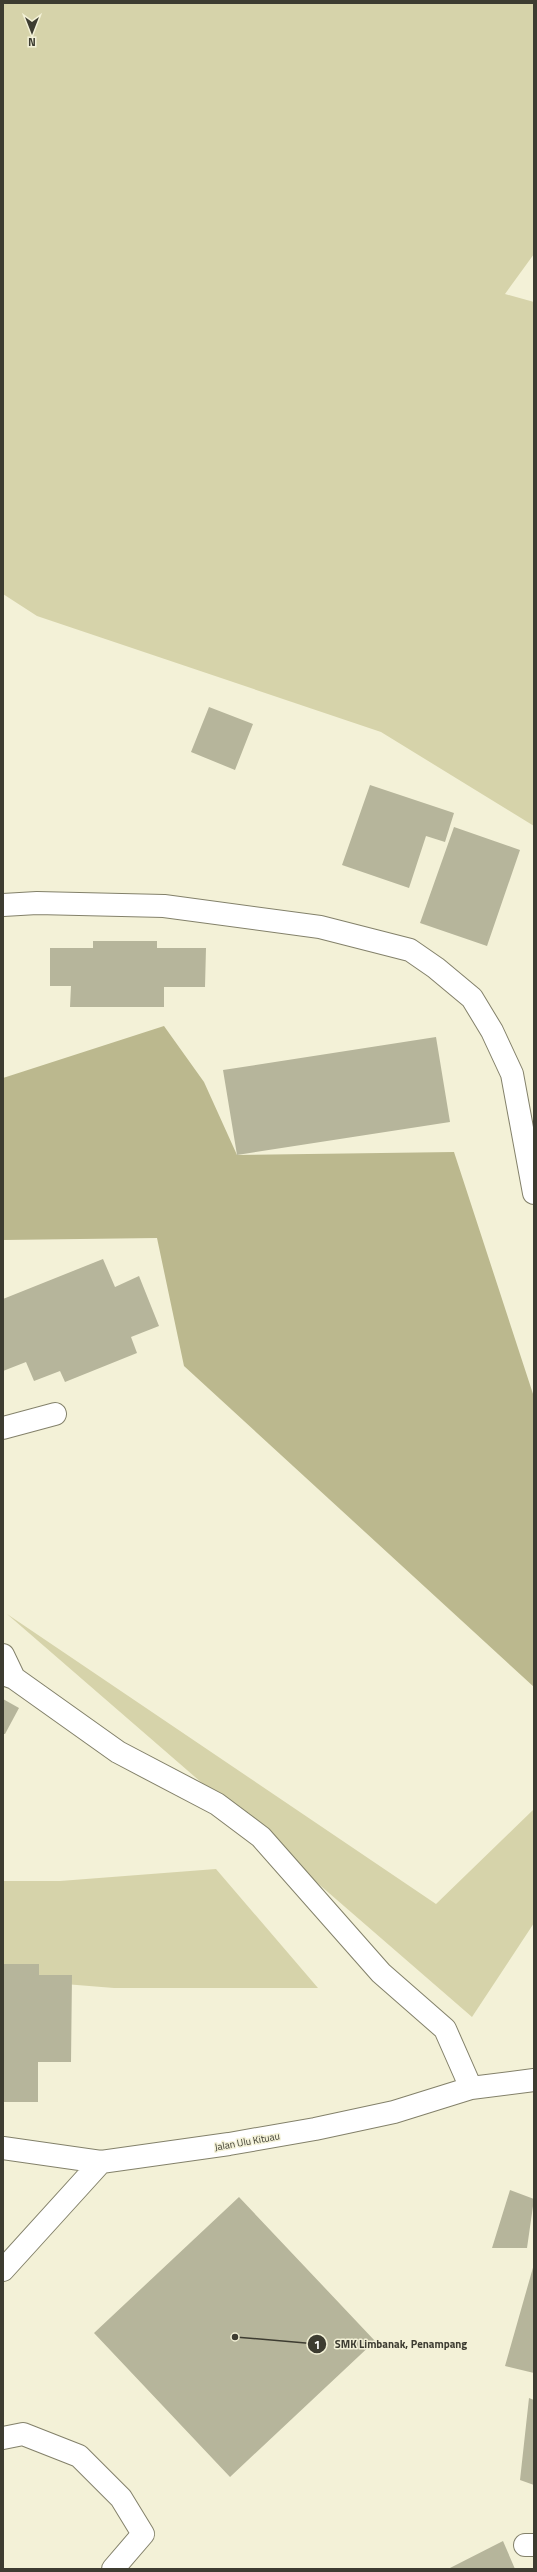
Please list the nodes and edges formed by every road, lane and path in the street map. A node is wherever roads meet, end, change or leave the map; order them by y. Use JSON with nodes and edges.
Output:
{"nodes":[{"id":1,"x":3,"y":905,"type":"edge"},
{"id":2,"x":534,"y":1193,"type":"edge"},
{"id":3,"x":55,"y":1414,"type":"dead end"},
{"id":4,"x":3,"y":1428,"type":"edge"},
{"id":5,"x":3,"y":1655,"type":"edge"},
{"id":6,"x":8,"y":1676,"type":"edge"},
{"id":7,"x":534,"y":2080,"type":"edge"},
{"id":8,"x":471,"y":2088,"type":"junction"},
{"id":9,"x":3,"y":2148,"type":"edge"},
{"id":10,"x":101,"y":2162,"type":"junction"},
{"id":11,"x":3,"y":2270,"type":"edge"},
{"id":12,"x":3,"y":2438,"type":"edge"},
{"id":13,"x":113,"y":2569,"type":"edge"}],
"edges":[{"from":1,"to":2,"type":"street"},
{"from":3,"to":4,"type":"street"},
{"from":5,"to":6,"type":"street"},
{"from":6,"to":8,"type":"street"},
{"from":7,"to":8,"type":"street","name":"Jalan Ulu Kituau"},
{"from":8,"to":10,"type":"street","name":"Jalan Ulu Kituau"},
{"from":9,"to":10,"type":"street","name":"Jalan Ulu Kituau"},
{"from":10,"to":11,"type":"street"},
{"from":12,"to":13,"type":"street"}]}
